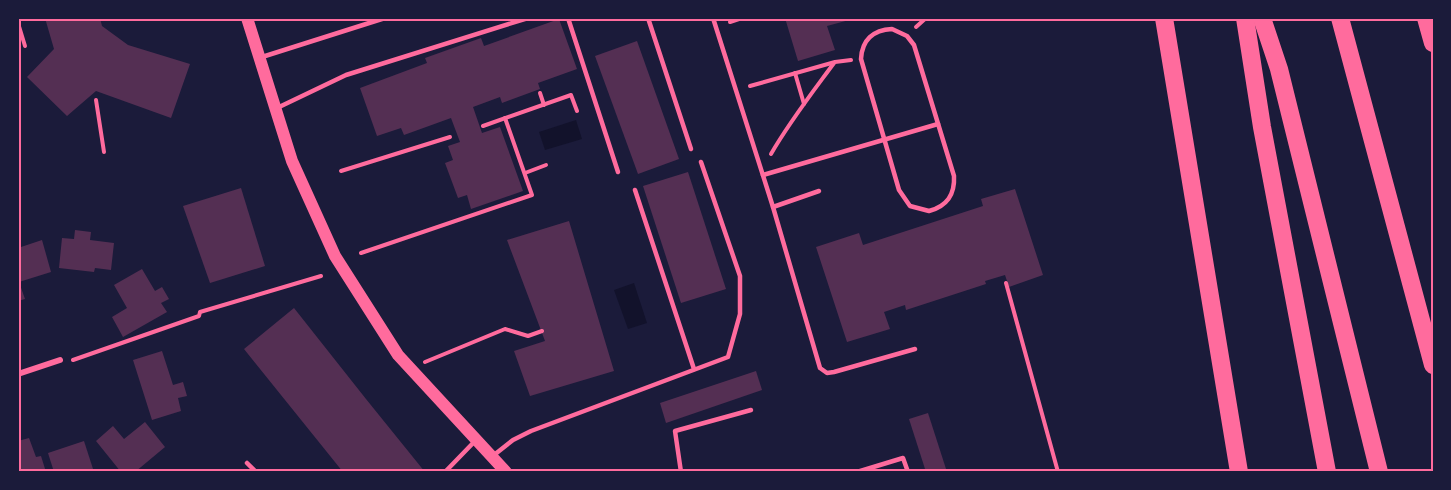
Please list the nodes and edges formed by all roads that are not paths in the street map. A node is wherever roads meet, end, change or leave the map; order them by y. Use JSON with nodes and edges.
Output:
{"nodes":[{"id":1,"x":247,"y":18,"type":"edge"},
{"id":2,"x":385,"y":18,"type":"edge"},
{"id":3,"x":528,"y":18,"type":"edge"},
{"id":4,"x":568,"y":18,"type":"edge"},
{"id":5,"x":648,"y":18,"type":"edge"},
{"id":6,"x":713,"y":18,"type":"edge"},
{"id":7,"x":1164,"y":18,"type":"edge"},
{"id":8,"x":1245,"y":18,"type":"edge"},
{"id":9,"x":1262,"y":18,"type":"edge"},
{"id":10,"x":1340,"y":18,"type":"edge"},
{"id":11,"x":1426,"y":18,"type":"edge"},
{"id":12,"x":1433,"y":44,"type":"edge"},
{"id":13,"x":259,"y":58,"type":"junction"},
{"id":14,"x":275,"y":109,"type":"junction"},
{"id":15,"x":938,"y":124,"type":"junction"},
{"id":16,"x":885,"y":141,"type":"junction"},
{"id":17,"x":692,"y":149,"type":"dead end"},
{"id":18,"x":701,"y":162,"type":"dead end"},
{"id":19,"x":618,"y":172,"type":"dead end"},
{"id":20,"x":764,"y":175,"type":"junction"},
{"id":21,"x":635,"y":190,"type":"dead end"},
{"id":22,"x":819,"y":191,"type":"dead end"},
{"id":23,"x":773,"y":207,"type":"junction"},
{"id":24,"x":915,"y":349,"type":"dead end"},
{"id":25,"x":60,"y":360,"type":"road end"},
{"id":26,"x":1433,"y":365,"type":"edge"},
{"id":27,"x":694,"y":369,"type":"junction"},
{"id":28,"x":18,"y":374,"type":"edge"},
{"id":29,"x":751,"y":410,"type":"dead end"},
{"id":30,"x":477,"y":440,"type":"junction"},
{"id":31,"x":492,"y":457,"type":"junction"},
{"id":32,"x":247,"y":463,"type":"dead end"},
{"id":33,"x":256,"y":472,"type":"edge"},
{"id":34,"x":445,"y":472,"type":"edge"},
{"id":35,"x":506,"y":472,"type":"edge"},
{"id":36,"x":681,"y":472,"type":"edge"},
{"id":37,"x":857,"y":472,"type":"edge"},
{"id":38,"x":908,"y":472,"type":"edge"},
{"id":39,"x":1239,"y":472,"type":"edge"},
{"id":40,"x":1327,"y":472,"type":"edge"},
{"id":41,"x":1379,"y":472,"type":"edge"}],
"edges":[{"from":1,"to":13,"type":"main road"},
{"from":2,"to":13,"type":"lane"},
{"from":3,"to":14,"type":"lane"},
{"from":4,"to":19,"type":"lane"},
{"from":5,"to":17,"type":"lane"},
{"from":6,"to":20,"type":"lane"},
{"from":7,"to":39,"type":"highway"},
{"from":8,"to":40,"type":"highway"},
{"from":9,"to":41,"type":"highway"},
{"from":10,"to":26,"type":"highway"},
{"from":11,"to":12,"type":"highway"},
{"from":13,"to":14,"type":"main road"},
{"from":14,"to":30,"type":"main road"},
{"from":15,"to":16,"type":"lane"},
{"from":15,"to":16,"type":"lane"},
{"from":15,"to":16,"type":"lane"},
{"from":16,"to":20,"type":"lane"},
{"from":18,"to":27,"type":"lane"},
{"from":20,"to":23,"type":"lane"},
{"from":21,"to":27,"type":"lane"},
{"from":22,"to":23,"type":"lane"},
{"from":23,"to":24,"type":"lane"},
{"from":25,"to":28,"type":"street"},
{"from":27,"to":31,"type":"lane"},
{"from":29,"to":36,"type":"lane"},
{"from":30,"to":31,"type":"main road"},
{"from":30,"to":34,"type":"lane"},
{"from":31,"to":35,"type":"main road"},
{"from":32,"to":33,"type":"lane"},
{"from":37,"to":38,"type":"lane"}]}
